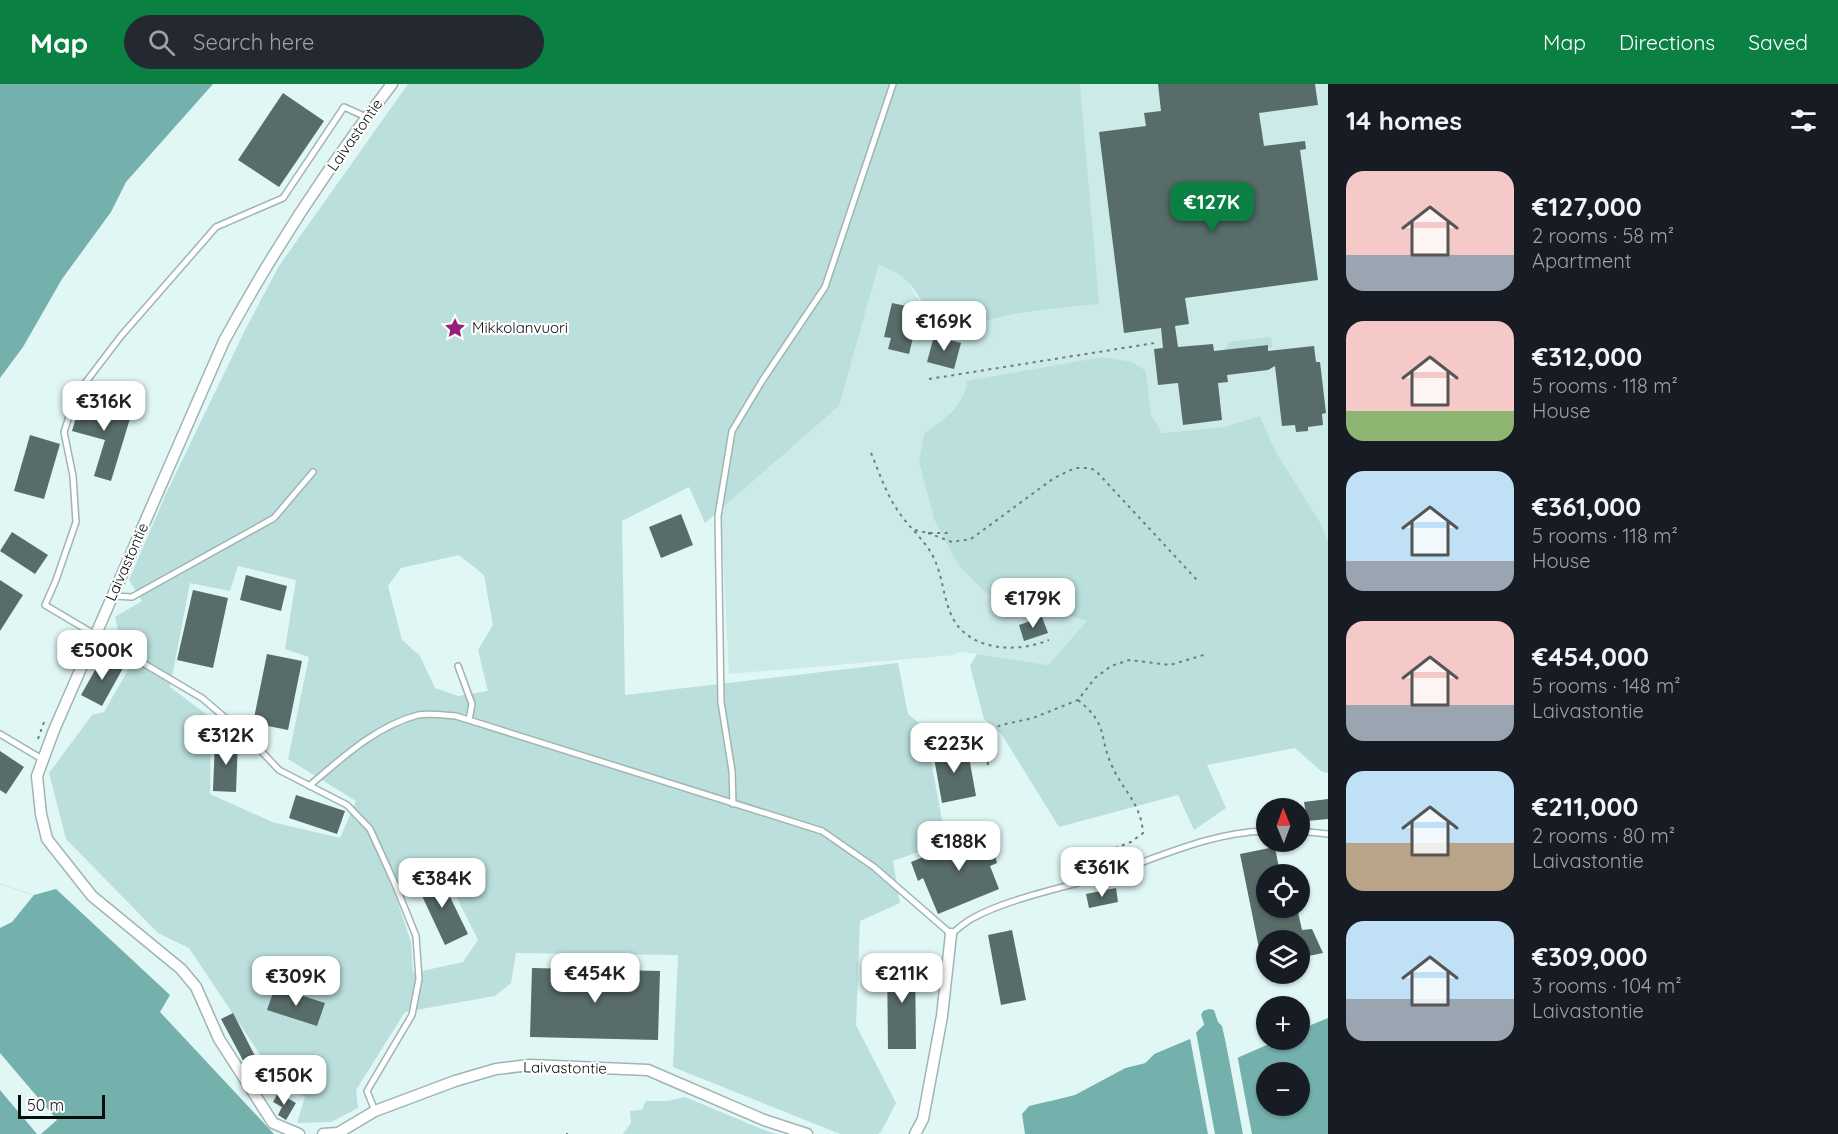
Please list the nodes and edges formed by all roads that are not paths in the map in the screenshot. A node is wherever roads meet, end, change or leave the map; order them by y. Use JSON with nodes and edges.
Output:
{"nodes":[{"id":1,"x":392,"y":84,"type":"edge"},
{"id":2,"x":893,"y":84,"type":"edge"},
{"id":3,"x":366,"y":117,"type":"junction"},
{"id":4,"x":313,"y":472,"type":"dead end"},
{"id":5,"x":113,"y":596,"type":"junction"},
{"id":6,"x":96,"y":634,"type":"junction"},
{"id":7,"x":458,"y":666,"type":"dead end"},
{"id":8,"x":469,"y":720,"type":"junction"},
{"id":9,"x":0,"y":734,"type":"edge"},
{"id":10,"x":43,"y":760,"type":"junction"},
{"id":11,"x":309,"y":786,"type":"junction"},
{"id":12,"x":733,"y":804,"type":"junction"},
{"id":13,"x":1256,"y":831,"type":"edge"},
{"id":14,"x":1310,"y":832,"type":"edge"},
{"id":15,"x":1328,"y":834,"type":"edge"},
{"id":16,"x":951,"y":934,"type":"junction"},
{"id":17,"x":375,"y":1111,"type":"junction"},
{"id":18,"x":299,"y":1134,"type":"edge"},
{"id":19,"x":324,"y":1134,"type":"edge"},
{"id":20,"x":807,"y":1134,"type":"edge"},
{"id":21,"x":915,"y":1134,"type":"edge"}],
"edges":[{"from":1,"to":3,"type":"street","name":"Laivastontie"},
{"from":2,"to":12,"type":"lane"},
{"from":3,"to":5,"type":"street","name":"Laivastontie"},
{"from":3,"to":6,"type":"lane"},
{"from":4,"to":5,"type":"lane"},
{"from":5,"to":6,"type":"street","name":"Laivastontie"},
{"from":6,"to":10,"type":"street","name":"Laivastontie"},
{"from":6,"to":11,"type":"lane"},
{"from":7,"to":8,"type":"lane"},
{"from":8,"to":11,"type":"lane"},
{"from":8,"to":12,"type":"lane"},
{"from":9,"to":10,"type":"lane"},
{"from":10,"to":18,"type":"street","name":"Laivastontie"},
{"from":11,"to":17,"type":"lane"},
{"from":12,"to":16,"type":"lane"},
{"from":13,"to":16,"type":"lane"},
{"from":14,"to":15,"type":"lane"},
{"from":16,"to":21,"type":"street"},
{"from":17,"to":19,"type":"street","name":"Laivastontie"},
{"from":17,"to":20,"type":"street","name":"Laivastontie"}]}
